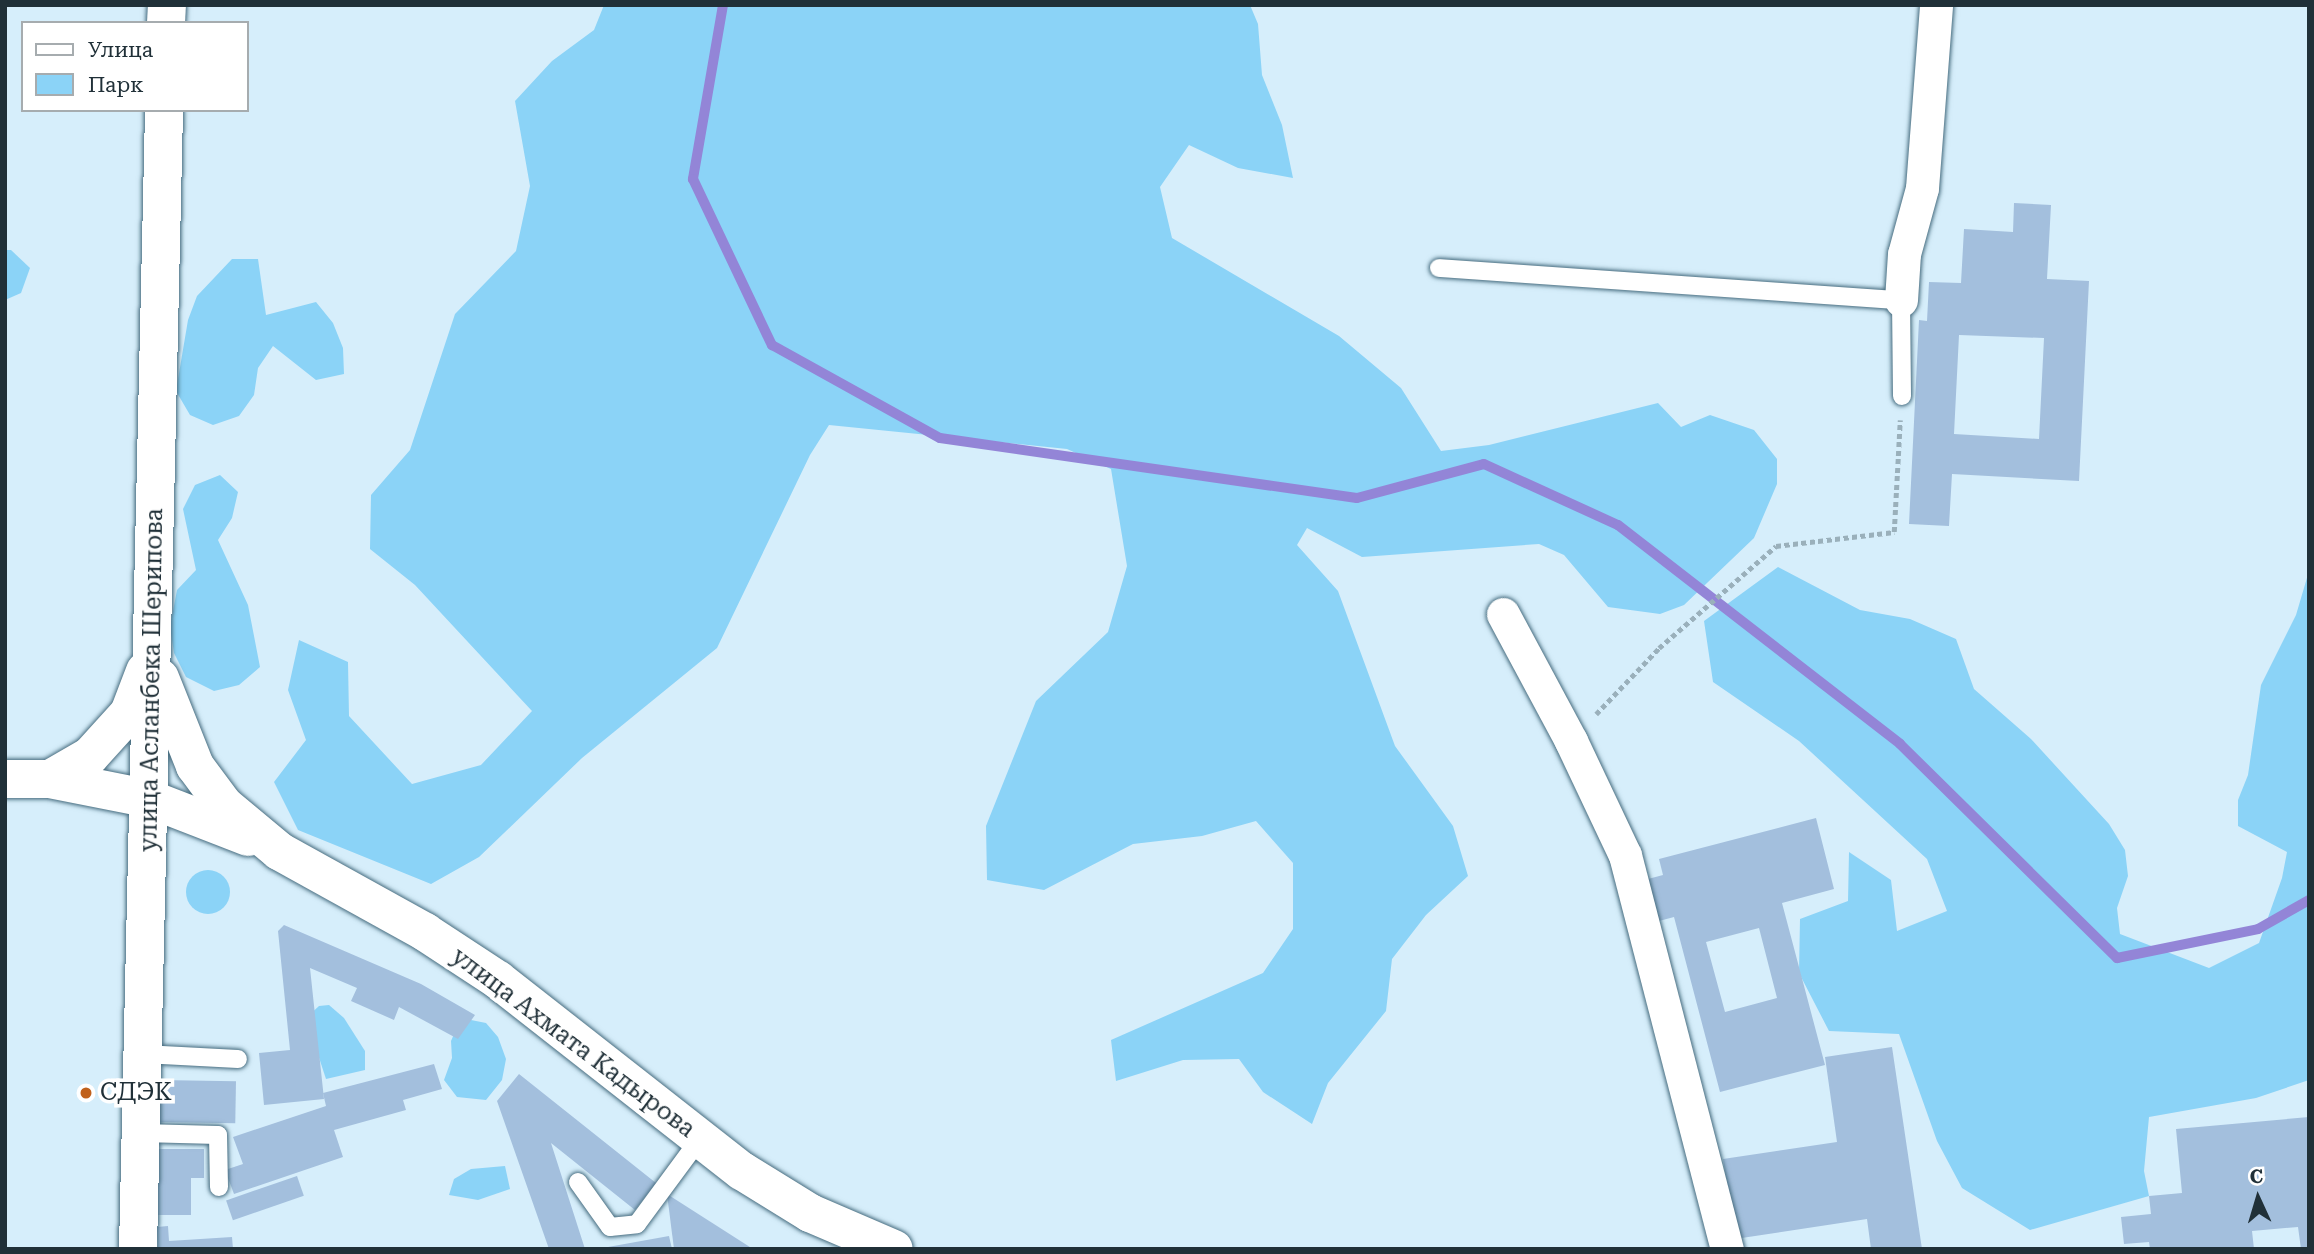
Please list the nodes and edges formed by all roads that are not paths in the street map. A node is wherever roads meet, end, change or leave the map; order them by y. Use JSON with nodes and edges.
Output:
{"nodes":[{"id":1,"x":1936,"y":5,"type":"edge"},
{"id":2,"x":164,"y":112,"type":"edge"},
{"id":3,"x":1438,"y":268,"type":"dead end"},
{"id":4,"x":1901,"y":300,"type":"junction"},
{"id":5,"x":1902,"y":396,"type":"road end"},
{"id":6,"x":1503,"y":614,"type":"dead end"},
{"id":7,"x":152,"y":653,"type":"junction"},
{"id":8,"x":5,"y":779,"type":"edge"},
{"id":9,"x":50,"y":779,"type":"junction"},
{"id":10,"x":150,"y":799,"type":"junction"},
{"id":11,"x":279,"y":851,"type":"junction"},
{"id":12,"x":143,"y":1054,"type":"junction"},
{"id":13,"x":238,"y":1059,"type":"dead end"},
{"id":14,"x":141,"y":1133,"type":"junction"},
{"id":15,"x":699,"y":1140,"type":"junction"},
{"id":16,"x":578,"y":1182,"type":"dead end"},
{"id":17,"x":219,"y":1188,"type":"dead end"},
{"id":18,"x":138,"y":1249,"type":"edge"},
{"id":19,"x":894,"y":1249,"type":"edge"},
{"id":20,"x":1727,"y":1249,"type":"edge"}],
"edges":[{"from":1,"to":4,"type":"street"},
{"from":2,"to":7,"type":"street","name":"улица Асланбека Шерипова"},
{"from":3,"to":4,"type":"lane"},
{"from":4,"to":5,"type":"lane"},
{"from":6,"to":20,"type":"street"},
{"from":7,"to":9,"type":"street"},
{"from":7,"to":10,"type":"street","name":"улица Асланбека Шерипова"},
{"from":7,"to":11,"type":"street","name":"улица Ахмата Кадырова"},
{"from":8,"to":9,"type":"street"},
{"from":9,"to":10,"type":"street"},
{"from":10,"to":11,"type":"street"},
{"from":10,"to":12,"type":"street","name":"улица Асланбека Шерипова"},
{"from":11,"to":15,"type":"street","name":"улица Ахмата Кадырова"},
{"from":12,"to":13,"type":"lane"},
{"from":12,"to":14,"type":"street","name":"улица Асланбека Шерипова"},
{"from":14,"to":17,"type":"lane"},
{"from":14,"to":18,"type":"street","name":"улица Асланбека Шерипова"},
{"from":15,"to":16,"type":"lane"},
{"from":15,"to":19,"type":"street","name":"улица Ахмата Кадырова"}]}
